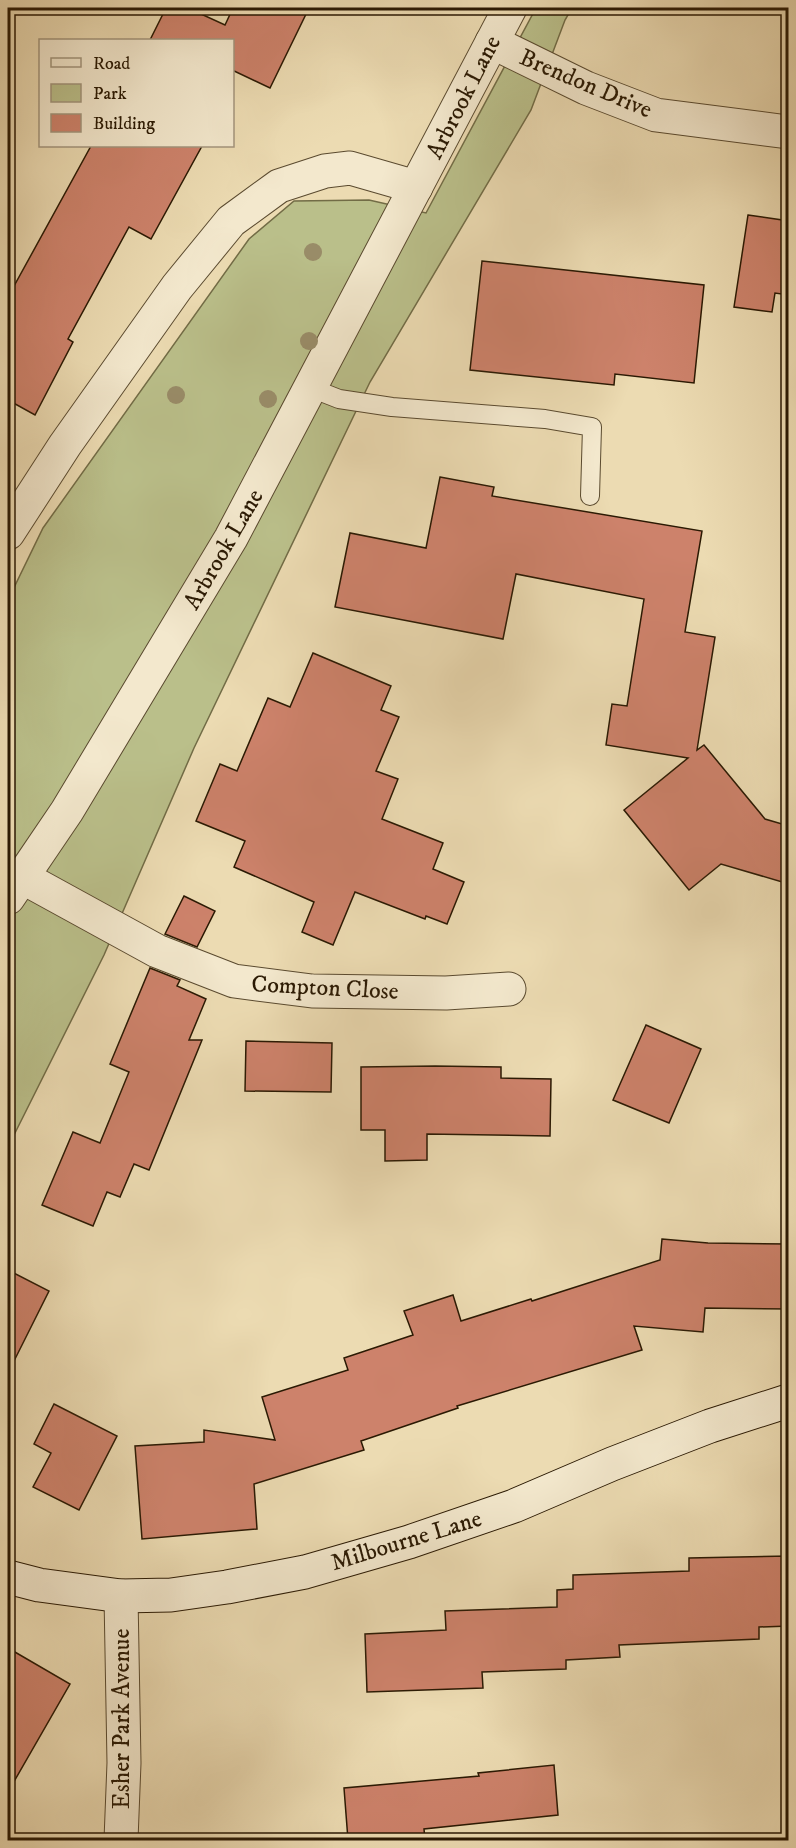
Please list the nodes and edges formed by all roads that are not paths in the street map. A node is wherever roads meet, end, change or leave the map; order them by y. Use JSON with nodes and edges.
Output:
{"nodes":[{"id":1,"x":510,"y":8,"type":"edge"},
{"id":2,"x":492,"y":42,"type":"junction"},
{"id":3,"x":789,"y":132,"type":"edge"},
{"id":4,"x":416,"y":187,"type":"junction"},
{"id":5,"x":311,"y":388,"type":"junction"},
{"id":6,"x":590,"y":496,"type":"dead end"},
{"id":7,"x":8,"y":533,"type":"edge"},
{"id":8,"x":15,"y":888,"type":"edge"},
{"id":9,"x":509,"y":989,"type":"dead end"},
{"id":10,"x":789,"y":1401,"type":"edge"},
{"id":11,"x":8,"y":1577,"type":"edge"},
{"id":12,"x":121,"y":1596,"type":"junction"},
{"id":13,"x":121,"y":1840,"type":"edge"}],
"edges":[{"from":1,"to":2,"type":"street","name":"Arbrook Lane"},
{"from":2,"to":3,"type":"street","name":"Brendon Drive"},
{"from":2,"to":4,"type":"street","name":"Arbrook Lane"},
{"from":4,"to":5,"type":"street","name":"Arbrook Lane"},
{"from":4,"to":7,"type":"street","name":"Arbrook Lane"},
{"from":5,"to":6,"type":"lane"},
{"from":5,"to":8,"type":"street","name":"Arbrook Lane"},
{"from":8,"to":9,"type":"street","name":"Compton Close"},
{"from":10,"to":12,"type":"street","name":"Milbourne Lane"},
{"from":11,"to":12,"type":"street","name":"Milbourne Lane"},
{"from":12,"to":13,"type":"street","name":"Esher Park Avenue"}]}
